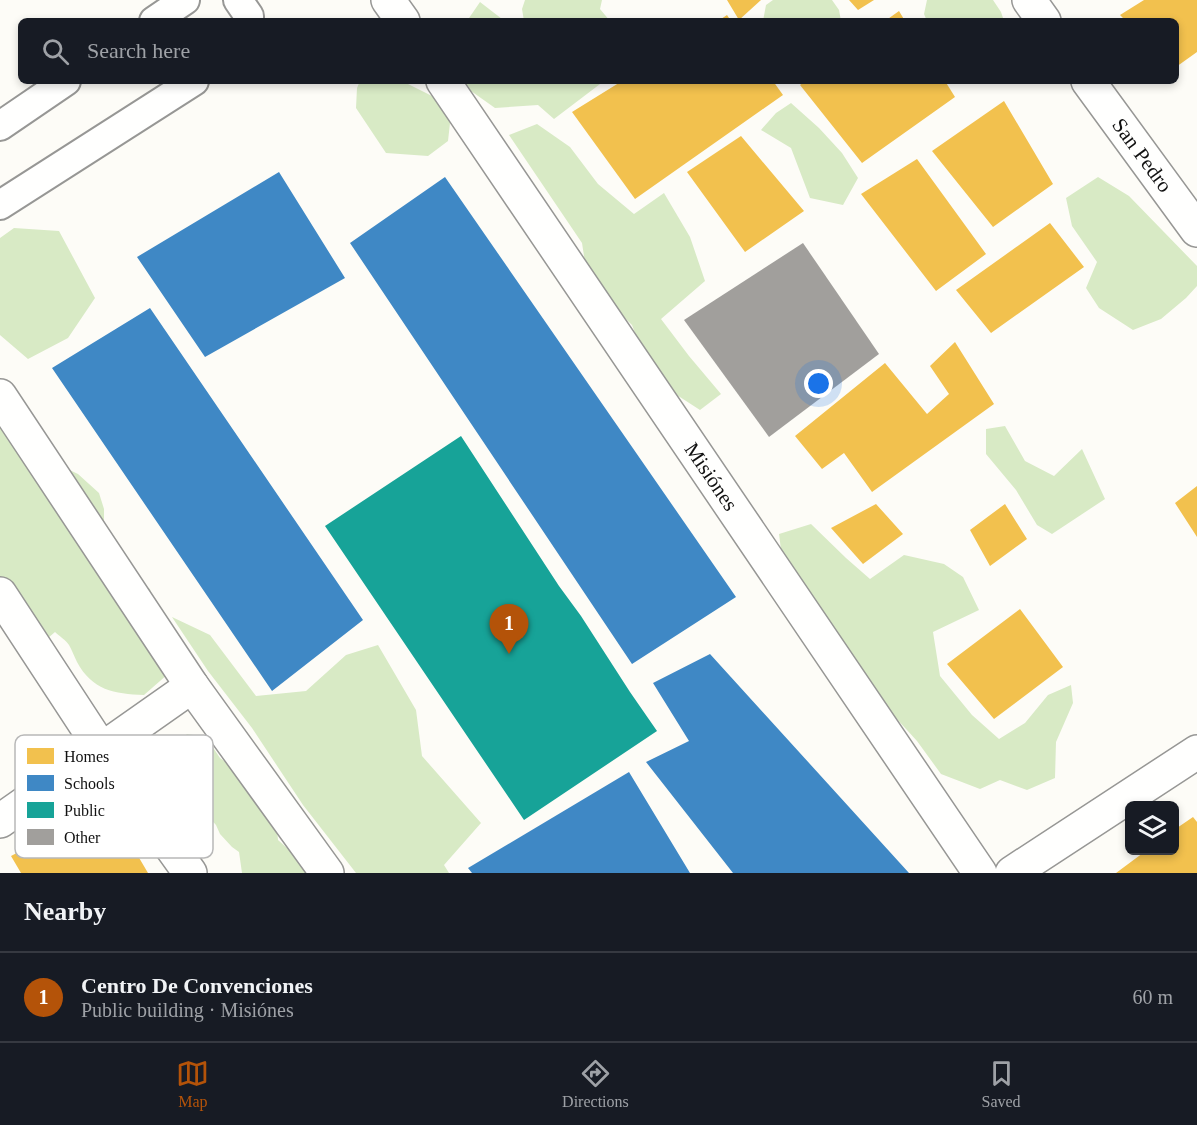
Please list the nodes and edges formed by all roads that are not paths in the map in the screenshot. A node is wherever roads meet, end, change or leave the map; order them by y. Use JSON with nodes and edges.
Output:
{"nodes":[{"id":1,"x":185,"y":0,"type":"edge"},
{"id":2,"x":238,"y":0,"type":"edge"},
{"id":3,"x":388,"y":0,"type":"edge"},
{"id":4,"x":1029,"y":0,"type":"edge"},
{"id":5,"x":158,"y":18,"type":"edge"},
{"id":6,"x":249,"y":18,"type":"edge"},
{"id":7,"x":401,"y":18,"type":"edge"},
{"id":8,"x":1042,"y":18,"type":"edge"},
{"id":9,"x":62,"y":84,"type":"edge"},
{"id":10,"x":189,"y":84,"type":"edge"},
{"id":11,"x":445,"y":84,"type":"edge"},
{"id":12,"x":1090,"y":84,"type":"edge"},
{"id":13,"x":0,"y":126,"type":"edge"},
{"id":14,"x":0,"y":205,"type":"edge"},
{"id":15,"x":1197,"y":230,"type":"edge"},
{"id":16,"x":0,"y":396,"type":"edge"},
{"id":17,"x":0,"y":594,"type":"edge"},
{"id":18,"x":192,"y":686,"type":"junction"},
{"id":19,"x":92,"y":735,"type":"edge"},
{"id":20,"x":123,"y":735,"type":"edge"},
{"id":21,"x":1197,"y":752,"type":"edge"},
{"id":22,"x":15,"y":811,"type":"edge"},
{"id":23,"x":0,"y":821,"type":"edge"},
{"id":24,"x":179,"y":858,"type":"edge"},
{"id":25,"x":190,"y":873,"type":"edge"},
{"id":26,"x":327,"y":873,"type":"edge"},
{"id":27,"x":981,"y":873,"type":"edge"},
{"id":28,"x":1012,"y":873,"type":"edge"}],
"edges":[{"from":1,"to":5,"type":"lane"},
{"from":2,"to":6,"type":"lane"},
{"from":3,"to":7,"type":"street"},
{"from":4,"to":8,"type":"street"},
{"from":9,"to":13,"type":"lane"},
{"from":10,"to":14,"type":"lane"},
{"from":11,"to":27,"type":"street","name":"Misiónes"},
{"from":12,"to":15,"type":"street","name":"San Pedro"},
{"from":16,"to":18,"type":"street"},
{"from":17,"to":19,"type":"street"},
{"from":18,"to":20,"type":"street"},
{"from":18,"to":26,"type":"street"},
{"from":21,"to":28,"type":"street"},
{"from":22,"to":23,"type":"street"},
{"from":24,"to":25,"type":"street"}]}
